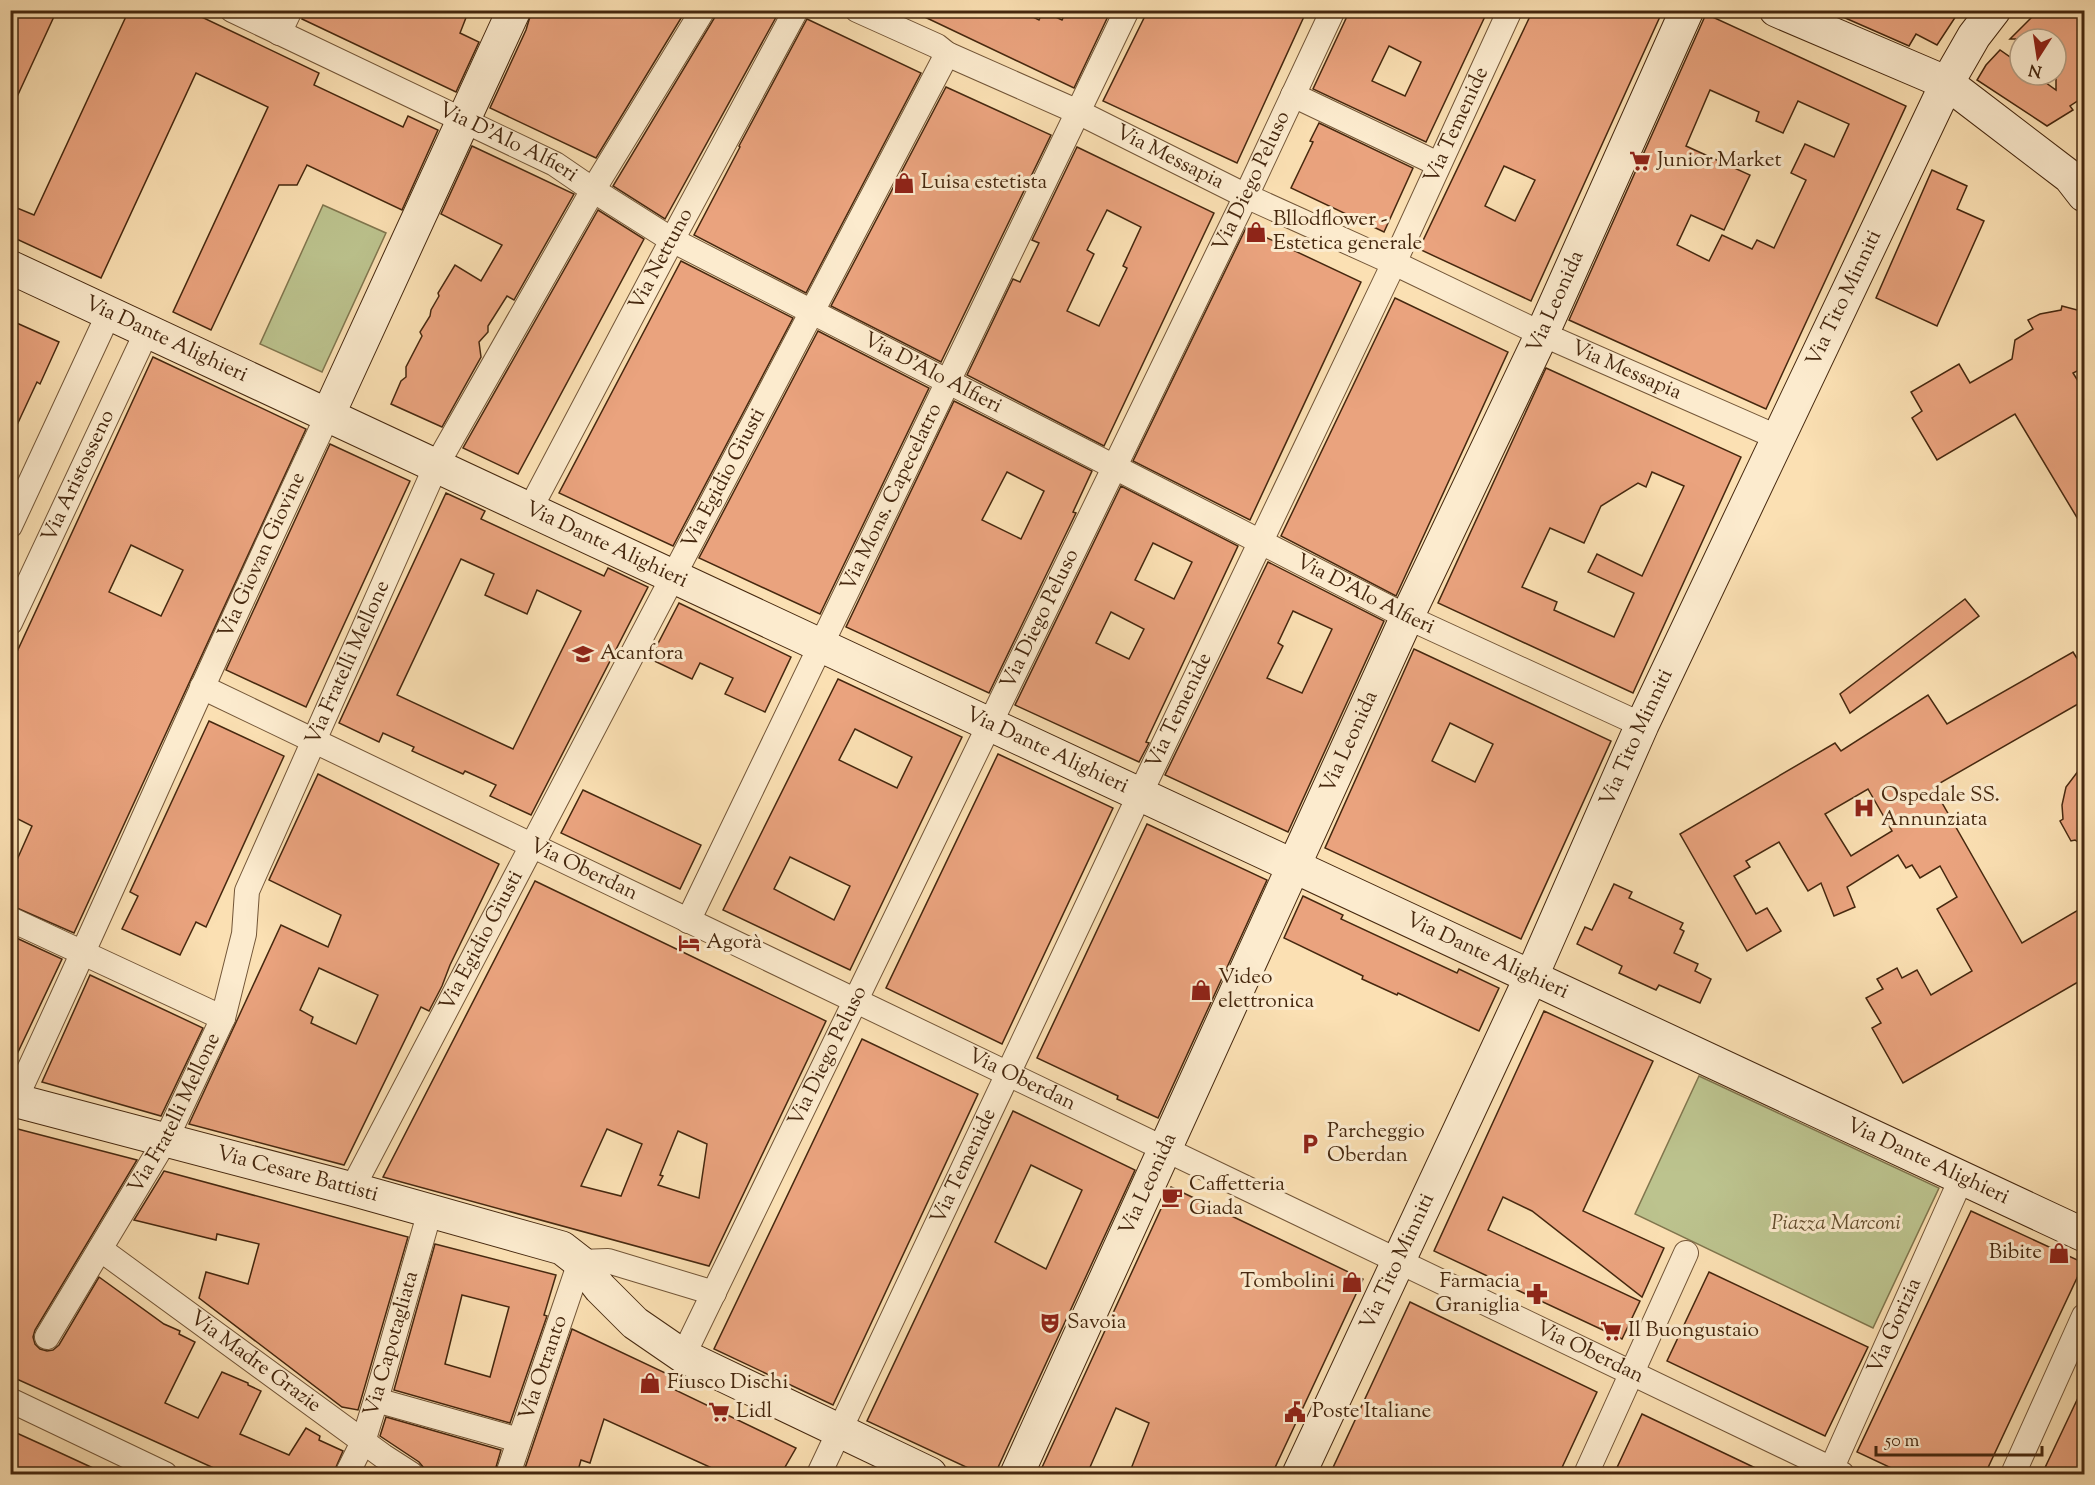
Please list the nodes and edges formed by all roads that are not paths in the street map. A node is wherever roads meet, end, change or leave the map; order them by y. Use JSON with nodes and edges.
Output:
{"nodes":[{"id":1,"x":232,"y":10,"type":"edge"},
{"id":2,"x":290,"y":10,"type":"edge"},
{"id":3,"x":514,"y":10,"type":"edge"},
{"id":4,"x":703,"y":10,"type":"edge"},
{"id":5,"x":796,"y":10,"type":"edge"},
{"id":6,"x":857,"y":10,"type":"edge"},
{"id":7,"x":1127,"y":10,"type":"edge"},
{"id":8,"x":1333,"y":10,"type":"edge"},
{"id":9,"x":1510,"y":10,"type":"edge"},
{"id":10,"x":1687,"y":10,"type":"edge"},
{"id":11,"x":1776,"y":10,"type":"edge"},
{"id":12,"x":1994,"y":10,"type":"edge"},
{"id":13,"x":279,"y":33,"type":"junction"},
{"id":14,"x":946,"y":54,"type":"junction"},
{"id":15,"x":1947,"y":83,"type":"junction"},
{"id":16,"x":1293,"y":95,"type":"junction"},
{"id":17,"x":1078,"y":112,"type":"junction"},
{"id":18,"x":463,"y":121,"type":"junction"},
{"id":19,"x":1438,"y":164,"type":"junction"},
{"id":20,"x":593,"y":190,"type":"junction"},
{"id":21,"x":1246,"y":195,"type":"junction"},
{"id":22,"x":2085,"y":195,"type":"edge"},
{"id":23,"x":672,"y":240,"type":"junction"},
{"id":24,"x":1394,"y":262,"type":"junction"},
{"id":25,"x":10,"y":267,"type":"edge"},
{"id":26,"x":812,"y":312,"type":"junction"},
{"id":27,"x":109,"y":313,"type":"junction"},
{"id":28,"x":147,"y":331,"type":"junction"},
{"id":29,"x":1542,"y":334,"type":"junction"},
{"id":30,"x":948,"y":381,"type":"junction"},
{"id":31,"x":328,"y":415,"type":"junction"},
{"id":32,"x":1779,"y":438,"type":"junction"},
{"id":33,"x":436,"y":466,"type":"junction"},
{"id":34,"x":1113,"y":466,"type":"junction"},
{"id":35,"x":530,"y":509,"type":"junction"},
{"id":36,"x":10,"y":525,"type":"edge"},
{"id":37,"x":1261,"y":541,"type":"junction"},
{"id":38,"x":674,"y":576,"type":"junction"},
{"id":39,"x":13,"y":610,"type":"edge"},
{"id":40,"x":1407,"y":617,"type":"junction"},
{"id":41,"x":821,"y":645,"type":"junction"},
{"id":42,"x":202,"y":687,"type":"junction"},
{"id":43,"x":990,"y":724,"type":"junction"},
{"id":44,"x":1642,"y":725,"type":"junction"},
{"id":45,"x":313,"y":740,"type":"junction"},
{"id":46,"x":1140,"y":794,"type":"junction"},
{"id":47,"x":533,"y":846,"type":"junction"},
{"id":48,"x":1294,"y":866,"type":"junction"},
{"id":49,"x":10,"y":919,"type":"edge"},
{"id":50,"x":688,"y":921,"type":"junction"},
{"id":51,"x":83,"y":953,"type":"junction"},
{"id":52,"x":1532,"y":975,"type":"junction"},
{"id":53,"x":855,"y":1001,"type":"junction"},
{"id":54,"x":223,"y":1018,"type":"junction"},
{"id":55,"x":1009,"y":1074,"type":"junction"},
{"id":56,"x":13,"y":1099,"type":"edge"},
{"id":57,"x":166,"y":1139,"type":"junction"},
{"id":58,"x":1165,"y":1149,"type":"junction"},
{"id":59,"x":1962,"y":1177,"type":"junction"},
{"id":60,"x":352,"y":1189,"type":"junction"},
{"id":61,"x":430,"y":1210,"type":"junction"},
{"id":62,"x":2085,"y":1234,"type":"edge"},
{"id":63,"x":100,"y":1249,"type":"junction"},
{"id":64,"x":1686,"y":1253,"type":"dead end"},
{"id":65,"x":580,"y":1262,"type":"junction"},
{"id":66,"x":1398,"y":1262,"type":"junction"},
{"id":67,"x":714,"y":1293,"type":"junction"},
{"id":68,"x":2085,"y":1316,"type":"edge"},
{"id":69,"x":47,"y":1338,"type":"dead end"},
{"id":70,"x":683,"y":1356,"type":"junction"},
{"id":71,"x":1632,"y":1374,"type":"junction"},
{"id":72,"x":10,"y":1400,"type":"edge"},
{"id":73,"x":376,"y":1400,"type":"junction"},
{"id":74,"x":839,"y":1431,"type":"junction"},
{"id":75,"x":519,"y":1440,"type":"junction"},
{"id":76,"x":363,"y":1442,"type":"junction"},
{"id":77,"x":1834,"y":1473,"type":"edge"},
{"id":78,"x":165,"y":1474,"type":"edge"},
{"id":79,"x":347,"y":1474,"type":"edge"},
{"id":80,"x":411,"y":1474,"type":"edge"},
{"id":81,"x":508,"y":1474,"type":"edge"},
{"id":82,"x":819,"y":1474,"type":"edge"},
{"id":83,"x":930,"y":1474,"type":"edge"},
{"id":84,"x":1017,"y":1474,"type":"edge"},
{"id":85,"x":1299,"y":1474,"type":"edge"},
{"id":86,"x":1586,"y":1474,"type":"edge"},
{"id":87,"x":2013,"y":1474,"type":"edge"}],
"edges":[{"from":1,"to":13,"type":"street","name":"Via D'Alo Alfieri"},
{"from":2,"to":13,"type":"street"},
{"from":3,"to":18,"type":"street","name":"Via Giovan Giovine"},
{"from":4,"to":20,"type":"street","name":"Via Fratelli Mellone"},
{"from":5,"to":23,"type":"street","name":"Via Nettuno"},
{"from":6,"to":14,"type":"street","name":"Via Messapia"},
{"from":7,"to":17,"type":"street","name":"Via Mons. Capecelatro"},
{"from":8,"to":16,"type":"street","name":"Via Diego Peluso"},
{"from":9,"to":19,"type":"street","name":"Via Temenide"},
{"from":10,"to":29,"type":"street","name":"Via Leonida"},
{"from":11,"to":15,"type":"street"},
{"from":12,"to":15,"type":"street","name":"Via Tito Minniti"},
{"from":13,"to":18,"type":"street","name":"Via D'Alo Alfieri"},
{"from":14,"to":17,"type":"street","name":"Via Messapia"},
{"from":14,"to":26,"type":"street","name":"Via Egidio Giusti"},
{"from":15,"to":22,"type":"street"},
{"from":15,"to":32,"type":"street","name":"Via Tito Minniti"},
{"from":16,"to":19,"type":"street"},
{"from":16,"to":21,"type":"street","name":"Via Diego Peluso"},
{"from":17,"to":21,"type":"street","name":"Via Messapia"},
{"from":17,"to":30,"type":"street","name":"Via Mons. Capecelatro"},
{"from":18,"to":20,"type":"street","name":"Via D'Alo Alfieri"},
{"from":18,"to":31,"type":"street","name":"Via Giovan Giovine"},
{"from":19,"to":24,"type":"street","name":"Via Temenide"},
{"from":20,"to":23,"type":"street","name":"Via D'Alo Alfieri"},
{"from":20,"to":33,"type":"street","name":"Via Fratelli Mellone"},
{"from":21,"to":24,"type":"street","name":"Via Messapia"},
{"from":21,"to":34,"type":"street","name":"Via Diego Peluso"},
{"from":23,"to":26,"type":"street","name":"Via D'Alo Alfieri"},
{"from":23,"to":35,"type":"street","name":"Via Nettuno"},
{"from":24,"to":29,"type":"street","name":"Via Messapia"},
{"from":24,"to":37,"type":"street","name":"Via Temenide"},
{"from":25,"to":27,"type":"street","name":"Via Dante Alighieri"},
{"from":26,"to":30,"type":"street","name":"Via D'Alo Alfieri"},
{"from":26,"to":38,"type":"street","name":"Via Egidio Giusti"},
{"from":27,"to":28,"type":"street","name":"Via Dante Alighieri"},
{"from":27,"to":36,"type":"street","name":"Via Aristosseno"},
{"from":28,"to":31,"type":"street","name":"Via Dante Alighieri"},
{"from":28,"to":39,"type":"street","name":"Via Aristosseno"},
{"from":29,"to":32,"type":"street","name":"Via Messapia"},
{"from":29,"to":40,"type":"street","name":"Via Leonida"},
{"from":30,"to":34,"type":"street","name":"Via D'Alo Alfieri"},
{"from":30,"to":41,"type":"street","name":"Via Mons. Capecelatro"},
{"from":31,"to":33,"type":"street","name":"Via Dante Alighieri"},
{"from":31,"to":42,"type":"street","name":"Via Giovan Giovine"},
{"from":32,"to":44,"type":"street","name":"Via Tito Minniti"},
{"from":33,"to":35,"type":"street","name":"Via Dante Alighieri"},
{"from":33,"to":45,"type":"street","name":"Via Fratelli Mellone"},
{"from":34,"to":37,"type":"street","name":"Via D'Alo Alfieri"},
{"from":34,"to":43,"type":"street","name":"Via Diego Peluso"},
{"from":35,"to":38,"type":"street","name":"Via Dante Alighieri"},
{"from":37,"to":40,"type":"street","name":"Via D'Alo Alfieri"},
{"from":37,"to":46,"type":"street","name":"Via Temenide"},
{"from":38,"to":41,"type":"street","name":"Via Dante Alighieri"},
{"from":38,"to":47,"type":"street","name":"Via Egidio Giusti"},
{"from":40,"to":44,"type":"street","name":"Via D'Alo Alfieri"},
{"from":40,"to":48,"type":"street","name":"Via Leonida"},
{"from":41,"to":43,"type":"street","name":"Via Dante Alighieri"},
{"from":41,"to":50,"type":"street","name":"Via Mons. Capecelatro"},
{"from":42,"to":45,"type":"street","name":"Via Oberdan"},
{"from":42,"to":51,"type":"street","name":"Via Giovan Giovine"},
{"from":43,"to":46,"type":"street","name":"Via Dante Alighieri"},
{"from":43,"to":53,"type":"street","name":"Via Diego Peluso"},
{"from":44,"to":52,"type":"street","name":"Via Tito Minniti"},
{"from":45,"to":47,"type":"street","name":"Via Oberdan"},
{"from":45,"to":54,"type":"street","name":"Via Fratelli Mellone"},
{"from":46,"to":48,"type":"street","name":"Via Dante Alighieri"},
{"from":46,"to":55,"type":"street","name":"Via Temenide"},
{"from":47,"to":50,"type":"street","name":"Via Oberdan"},
{"from":47,"to":60,"type":"street","name":"Via Egidio Giusti"},
{"from":48,"to":52,"type":"street","name":"Via Dante Alighieri"},
{"from":48,"to":58,"type":"street","name":"Via Leonida"},
{"from":49,"to":51,"type":"street"},
{"from":50,"to":53,"type":"street","name":"Via Oberdan"},
{"from":51,"to":54,"type":"street"},
{"from":51,"to":56,"type":"street","name":"Via Giovan Giovine"},
{"from":52,"to":59,"type":"street","name":"Via Dante Alighieri"},
{"from":52,"to":66,"type":"street","name":"Via Tito Minniti"},
{"from":53,"to":55,"type":"street","name":"Via Oberdan"},
{"from":53,"to":67,"type":"street","name":"Via Diego Peluso"},
{"from":54,"to":57,"type":"street","name":"Via Fratelli Mellone"},
{"from":55,"to":58,"type":"street","name":"Via Oberdan"},
{"from":55,"to":74,"type":"street","name":"Via Temenide"},
{"from":56,"to":57,"type":"street","name":"Via Cesare Battisti"},
{"from":57,"to":60,"type":"street","name":"Via Cesare Battisti"},
{"from":57,"to":63,"type":"street","name":"Via Fratelli Mellone"},
{"from":58,"to":66,"type":"street","name":"Via Oberdan"},
{"from":58,"to":84,"type":"street","name":"Via Leonida"},
{"from":59,"to":62,"type":"street","name":"Via Dante Alighieri"},
{"from":59,"to":77,"type":"street","name":"Via Gorizia"},
{"from":60,"to":61,"type":"street","name":"Via Cesare Battisti"},
{"from":61,"to":65,"type":"street","name":"Via Cesare Battisti"},
{"from":61,"to":73,"type":"street","name":"Via Capotagliata"},
{"from":63,"to":69,"type":"street","name":"Via Fratelli Mellone"},
{"from":63,"to":76,"type":"street","name":"Via Madre Grazie"},
{"from":64,"to":71,"type":"street"},
{"from":65,"to":67,"type":"street"},
{"from":65,"to":70,"type":"street","name":"Via Cesare Battisti"},
{"from":65,"to":75,"type":"street","name":"Via Otranto"},
{"from":66,"to":71,"type":"street","name":"Via Oberdan"},
{"from":66,"to":85,"type":"street","name":"Via Tito Minniti"},
{"from":67,"to":70,"type":"street","name":"Via Diego Peluso"},
{"from":68,"to":87,"type":"street"},
{"from":70,"to":74,"type":"street","name":"Via Cesare Battisti"},
{"from":71,"to":77,"type":"street","name":"Via Oberdan"},
{"from":71,"to":86,"type":"street"},
{"from":72,"to":78,"type":"street"},
{"from":73,"to":75,"type":"street"},
{"from":73,"to":76,"type":"street","name":"Via Capotagliata"},
{"from":74,"to":82,"type":"street","name":"Via Temenide"},
{"from":74,"to":83,"type":"street","name":"Via Cesare Battisti"},
{"from":75,"to":81,"type":"street","name":"Via Otranto"},
{"from":76,"to":79,"type":"street","name":"Via Capotagliata"},
{"from":76,"to":80,"type":"street","name":"Via Madre Grazie"}]}
